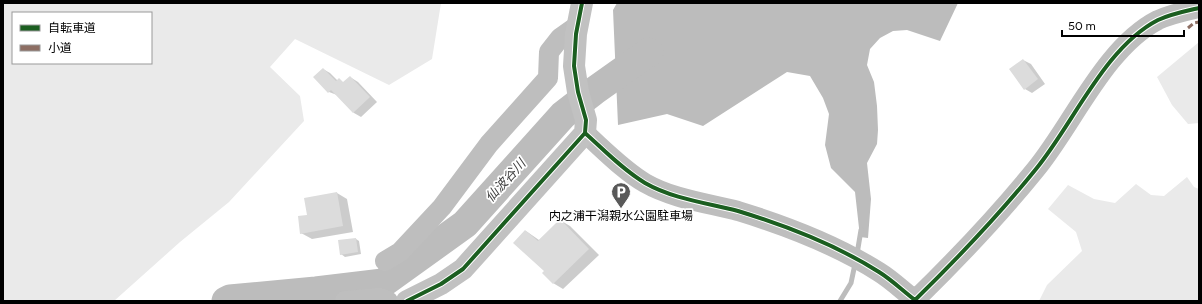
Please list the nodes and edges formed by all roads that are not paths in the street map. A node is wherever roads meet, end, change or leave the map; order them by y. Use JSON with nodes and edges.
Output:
{"nodes":[{"id":1,"x":582,"y":3,"type":"edge"},
{"id":2,"x":1199,"y":8,"type":"edge"},
{"id":3,"x":1157,"y":12,"type":"edge"},
{"id":4,"x":577,"y":30,"type":"junction"},
{"id":5,"x":585,"y":126,"type":"junction"},
{"id":6,"x":385,"y":261,"type":"dead end"},
{"id":7,"x":345,"y":301,"type":"edge"},
{"id":8,"x":388,"y":301,"type":"edge"},
{"id":9,"x":407,"y":301,"type":"edge"},
{"id":10,"x":915,"y":301,"type":"edge"}],
"edges":[{"from":1,"to":4,"type":"street"},
{"from":2,"to":3,"type":"street"},
{"from":3,"to":10,"type":"street"},
{"from":4,"to":5,"type":"street"},
{"from":4,"to":6,"type":"street"},
{"from":5,"to":9,"type":"street"},
{"from":5,"to":10,"type":"street"},
{"from":7,"to":8,"type":"street"}]}
